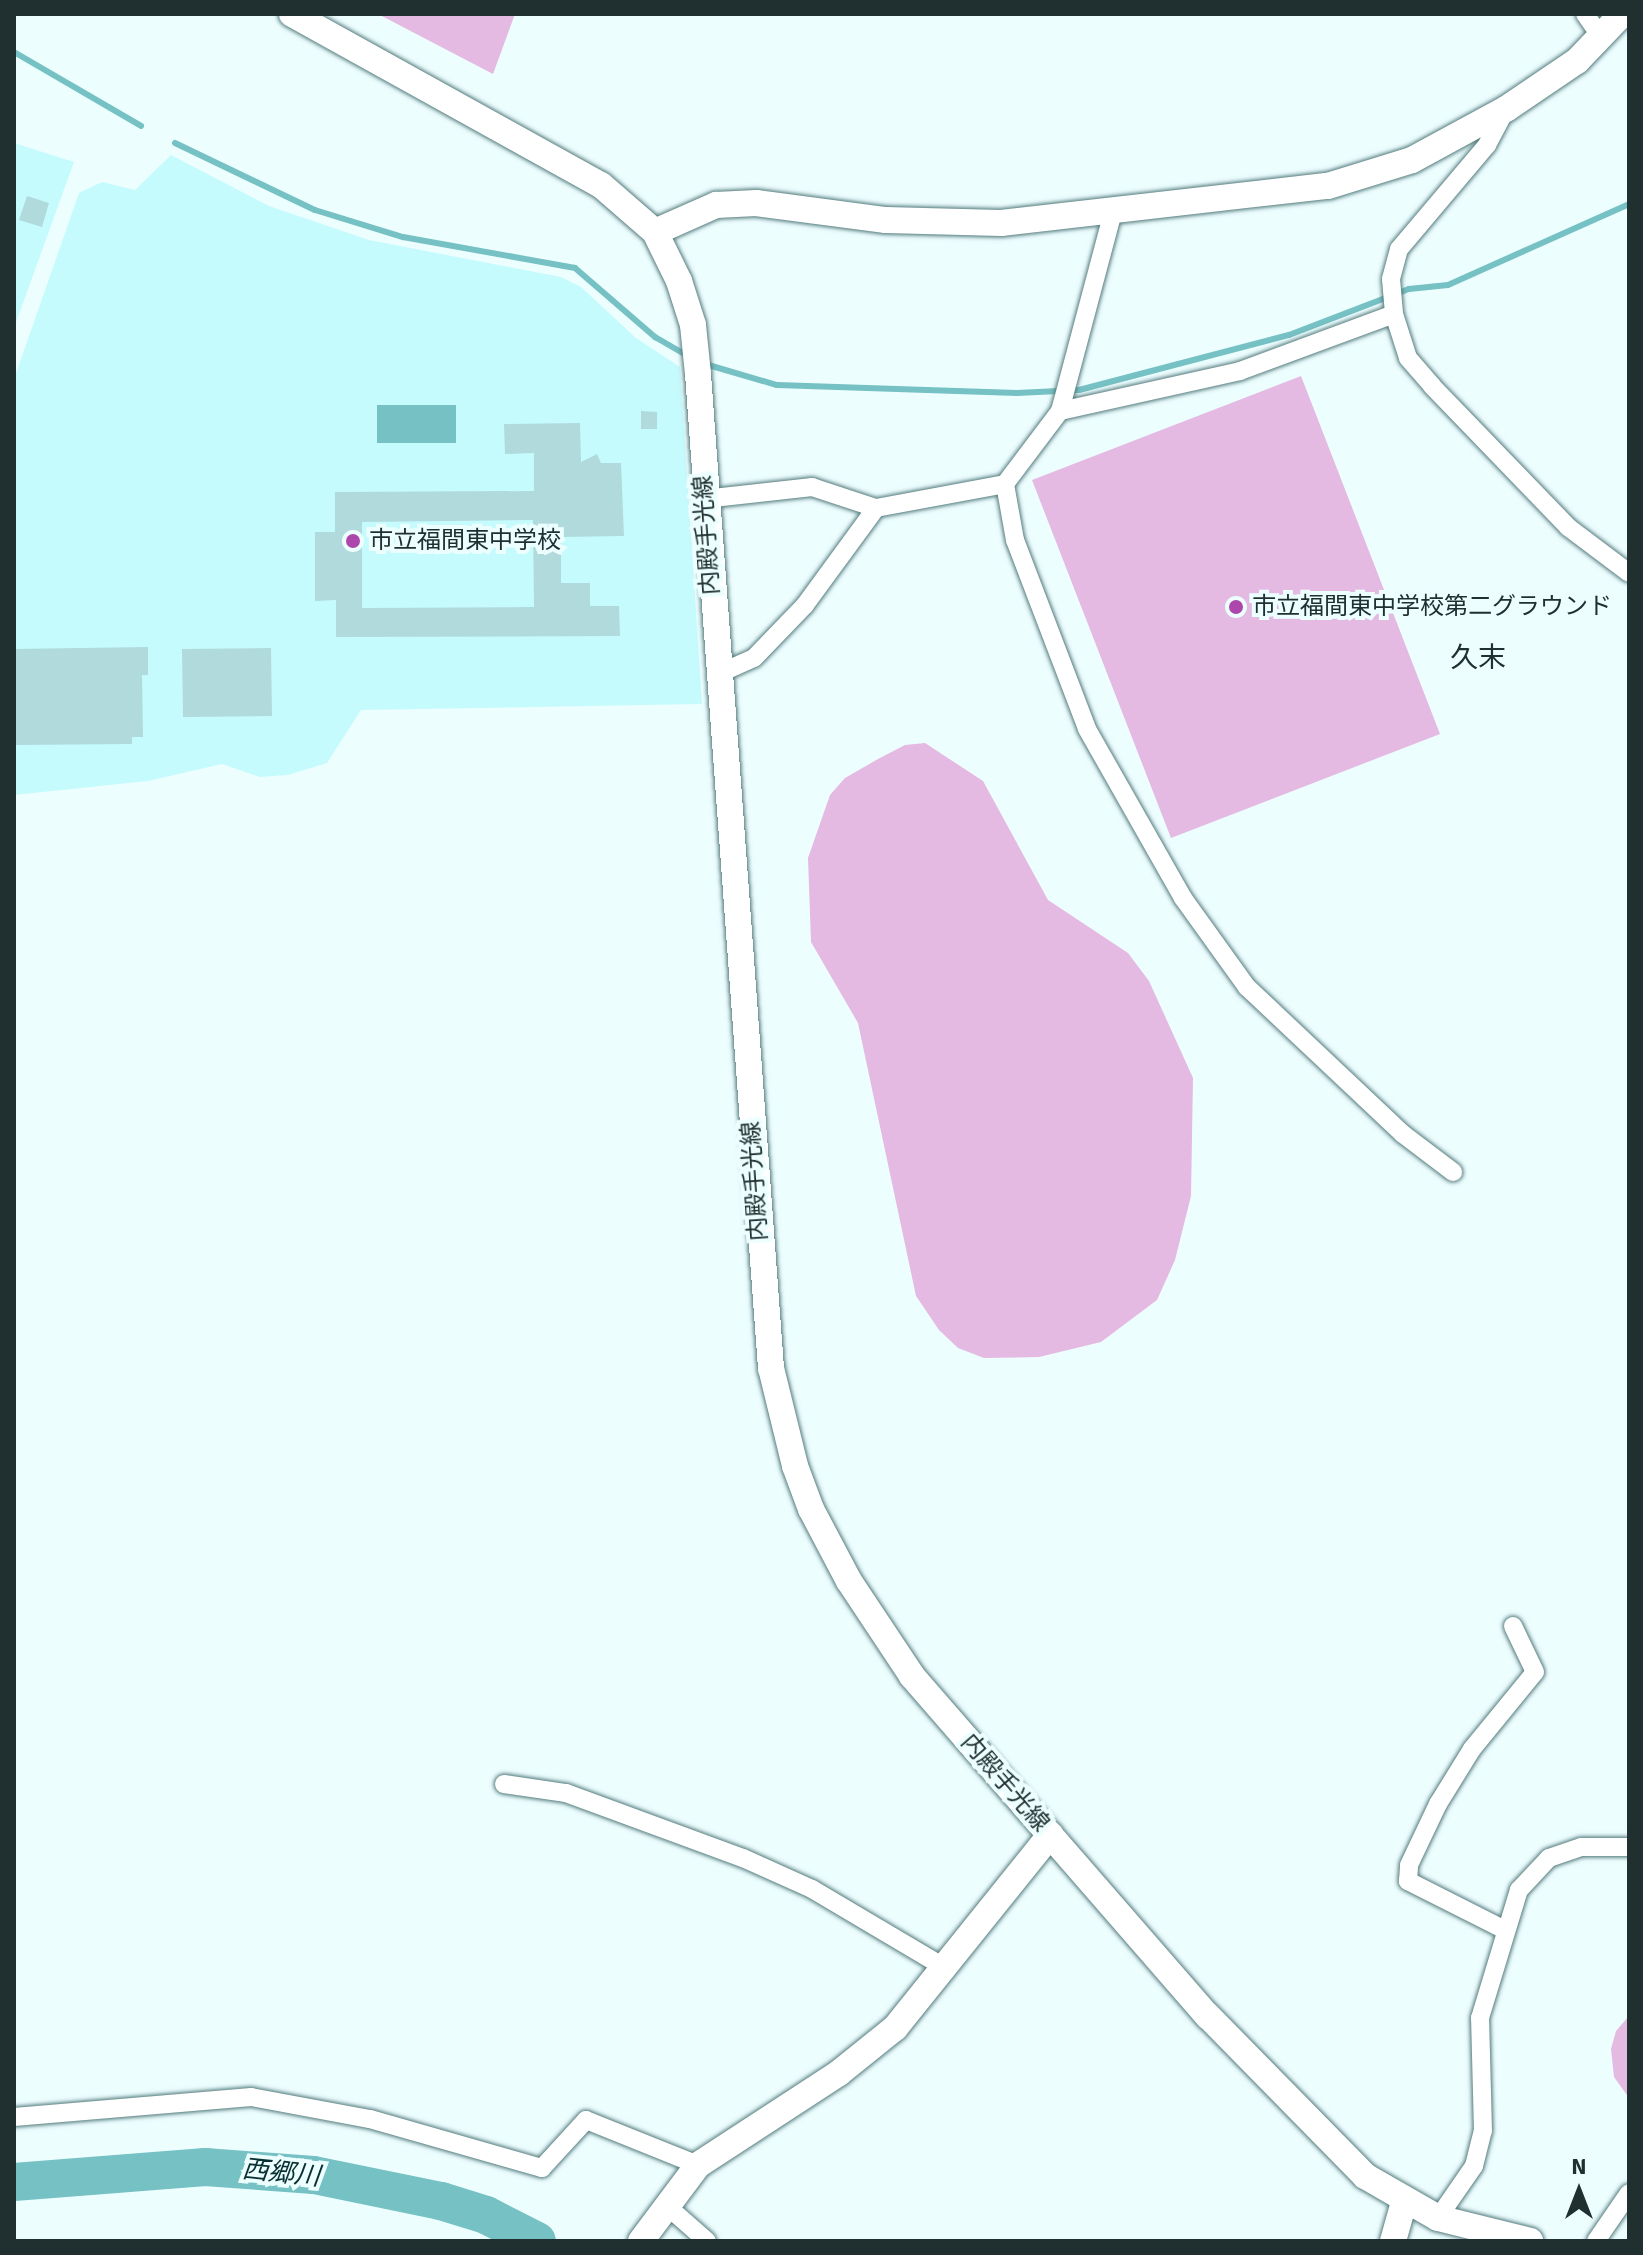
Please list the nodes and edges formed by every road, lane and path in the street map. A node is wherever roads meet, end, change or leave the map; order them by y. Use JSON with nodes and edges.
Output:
{"nodes":[{"id":1,"x":292,"y":14,"type":"edge"},
{"id":2,"x":1622,"y":14,"type":"edge"},
{"id":3,"x":1592,"y":24,"type":"edge"},
{"id":4,"x":1506,"y":109,"type":"junction"},
{"id":5,"x":1113,"y":212,"type":"junction"},
{"id":6,"x":655,"y":232,"type":"junction"},
{"id":7,"x":1394,"y":314,"type":"junction"},
{"id":8,"x":1060,"y":411,"type":"junction"},
{"id":9,"x":1005,"y":484,"type":"junction"},
{"id":10,"x":704,"y":499,"type":"junction"},
{"id":11,"x":876,"y":508,"type":"junction"},
{"id":12,"x":1629,"y":573,"type":"edge"},
{"id":13,"x":718,"y":674,"type":"junction"},
{"id":14,"x":1453,"y":1172,"type":"dead end"},
{"id":15,"x":1513,"y":1626,"type":"dead end"},
{"id":16,"x":504,"y":1784,"type":"dead end"},
{"id":17,"x":1050,"y":1835,"type":"junction"},
{"id":18,"x":1629,"y":1847,"type":"edge"},
{"id":19,"x":1505,"y":1930,"type":"junction"},
{"id":20,"x":944,"y":1967,"type":"junction"},
{"id":21,"x":14,"y":2117,"type":"edge"},
{"id":22,"x":698,"y":2165,"type":"junction"},
{"id":23,"x":1629,"y":2193,"type":"edge"},
{"id":24,"x":1404,"y":2202,"type":"junction"},
{"id":25,"x":1438,"y":2218,"type":"junction"},
{"id":26,"x":654,"y":2223,"type":"edge"},
{"id":27,"x":707,"y":2241,"type":"edge"},
{"id":28,"x":1393,"y":2241,"type":"edge"},
{"id":29,"x":1530,"y":2241,"type":"edge"},
{"id":30,"x":1596,"y":2241,"type":"edge"}],
"edges":[{"from":1,"to":6,"type":"main road","name":"内殿手光線"},
{"from":2,"to":3,"type":"main road"},
{"from":3,"to":4,"type":"main road"},
{"from":4,"to":5,"type":"main road"},
{"from":4,"to":7,"type":"street"},
{"from":5,"to":6,"type":"main road"},
{"from":5,"to":8,"type":"street"},
{"from":6,"to":10,"type":"main road","name":"内殿手光線"},
{"from":7,"to":8,"type":"street"},
{"from":7,"to":12,"type":"street"},
{"from":8,"to":9,"type":"street"},
{"from":9,"to":11,"type":"street"},
{"from":9,"to":14,"type":"street"},
{"from":10,"to":11,"type":"street"},
{"from":10,"to":13,"type":"main road","name":"内殿手光線"},
{"from":11,"to":13,"type":"street"},
{"from":13,"to":17,"type":"main road","name":"内殿手光線"},
{"from":15,"to":19,"type":"street"},
{"from":16,"to":20,"type":"street"},
{"from":17,"to":20,"type":"main road"},
{"from":17,"to":24,"type":"main road","name":"内殿手光線"},
{"from":18,"to":19,"type":"street"},
{"from":19,"to":25,"type":"street"},
{"from":20,"to":22,"type":"main road"},
{"from":21,"to":22,"type":"street"},
{"from":22,"to":26,"type":"main road"},
{"from":23,"to":30,"type":"street"},
{"from":24,"to":25,"type":"main road","name":"内殿手光線"},
{"from":24,"to":28,"type":"main road"},
{"from":25,"to":29,"type":"main road","name":"内殿手光線"},
{"from":26,"to":27,"type":"street"}]}
